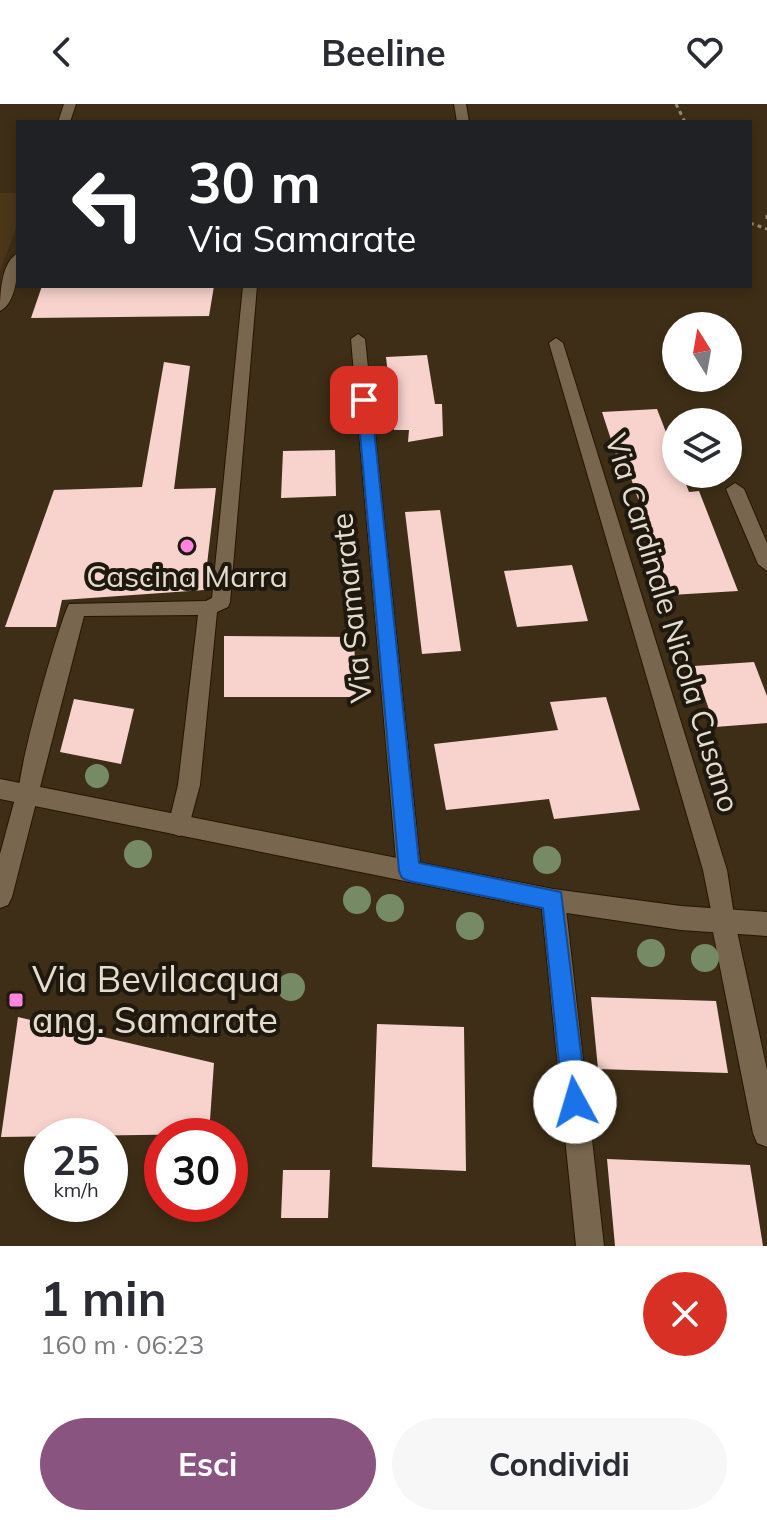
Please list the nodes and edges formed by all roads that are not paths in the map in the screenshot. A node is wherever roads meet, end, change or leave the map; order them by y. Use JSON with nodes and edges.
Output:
{"nodes":[{"id":1,"x":16,"y":263,"type":"edge"},
{"id":2,"x":250,"y":288,"type":"edge"},
{"id":3,"x":0,"y":307,"type":"edge"},
{"id":4,"x":358,"y":339,"type":"dead end"},
{"id":5,"x":556,"y":343,"type":"dead end"},
{"id":6,"x":735,"y":489,"type":"dead end"},
{"id":7,"x":767,"y":564,"type":"edge"},
{"id":8,"x":208,"y":608,"type":"junction"},
{"id":9,"x":0,"y":789,"type":"edge"},
{"id":10,"x":27,"y":795,"type":"junction"},
{"id":11,"x":179,"y":826,"type":"junction"},
{"id":12,"x":409,"y":871,"type":"junction"},
{"id":13,"x":0,"y":897,"type":"edge"},
{"id":14,"x":553,"y":900,"type":"junction"},
{"id":15,"x":723,"y":922,"type":"junction"},
{"id":16,"x":767,"y":924,"type":"edge"},
{"id":17,"x":767,"y":1133,"type":"edge"},
{"id":18,"x":590,"y":1246,"type":"edge"}],
"edges":[{"from":1,"to":3,"type":"street"},
{"from":2,"to":8,"type":"street"},
{"from":4,"to":12,"type":"street","name":"Via Samarate"},
{"from":5,"to":15,"type":"street","name":"Via Cardinale Nicola Cusano"},
{"from":6,"to":7,"type":"street"},
{"from":8,"to":10,"type":"street"},
{"from":8,"to":11,"type":"street"},
{"from":9,"to":10,"type":"street"},
{"from":10,"to":11,"type":"street"},
{"from":10,"to":13,"type":"street"},
{"from":11,"to":12,"type":"street"},
{"from":12,"to":14,"type":"street"},
{"from":14,"to":15,"type":"street"},
{"from":14,"to":18,"type":"street"},
{"from":15,"to":16,"type":"street"},
{"from":15,"to":17,"type":"street"}]}
